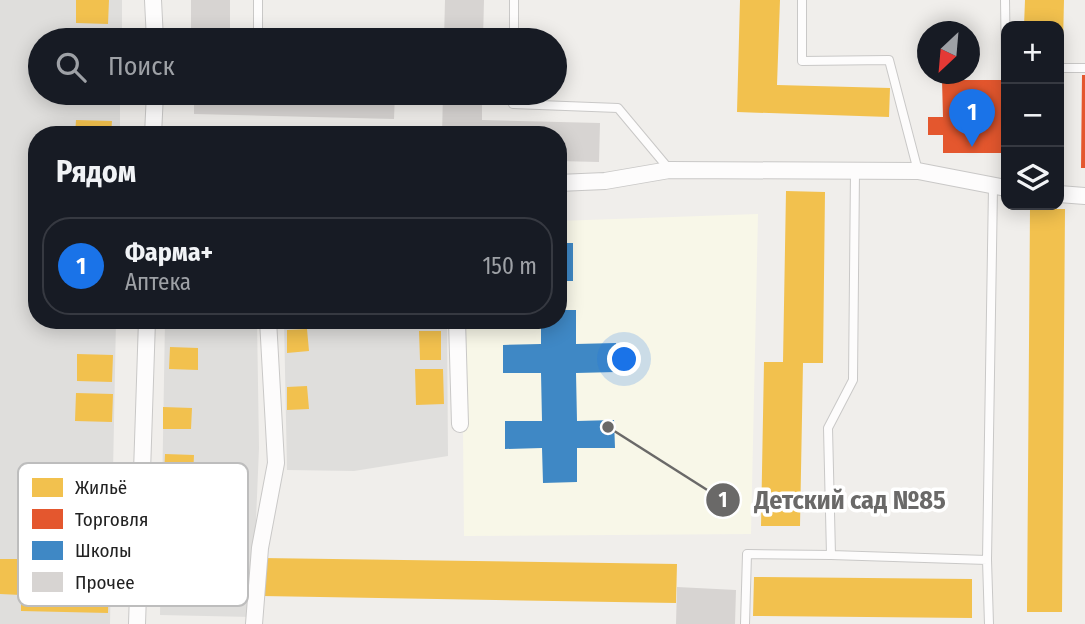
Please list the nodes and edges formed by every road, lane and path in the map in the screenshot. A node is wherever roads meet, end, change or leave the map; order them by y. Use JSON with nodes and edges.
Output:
{"nodes":[{"id":1,"x":153,"y":0,"type":"edge"},
{"id":2,"x":258,"y":0,"type":"edge"},
{"id":3,"x":514,"y":0,"type":"edge"},
{"id":4,"x":802,"y":0,"type":"edge"},
{"id":5,"x":1005,"y":0,"type":"edge"},
{"id":6,"x":1005,"y":21,"type":"edge"},
{"id":7,"x":154,"y":28,"type":"edge"},
{"id":8,"x":258,"y":28,"type":"edge"},
{"id":9,"x":514,"y":28,"type":"edge"},
{"id":10,"x":1064,"y":68,"type":"edge"},
{"id":11,"x":1085,"y":68,"type":"edge"},
{"id":12,"x":154,"y":105,"type":"edge"},
{"id":13,"x":548,"y":105,"type":"edge"},
{"id":14,"x":153,"y":126,"type":"edge"},
{"id":15,"x":669,"y":170,"type":"junction"},
{"id":16,"x":855,"y":171,"type":"junction"},
{"id":17,"x":918,"y":171,"type":"junction"},
{"id":18,"x":567,"y":183,"type":"edge"},
{"id":19,"x":999,"y":187,"type":"edge"},
{"id":20,"x":1064,"y":194,"type":"edge"},
{"id":21,"x":1085,"y":196,"type":"edge"},
{"id":22,"x":147,"y":329,"type":"edge"},
{"id":23,"x":269,"y":329,"type":"edge"},
{"id":24,"x":457,"y":329,"type":"edge"},
{"id":25,"x":460,"y":424,"type":"dead end"},
{"id":26,"x":142,"y":463,"type":"edge"},
{"id":27,"x":831,"y":555,"type":"junction"},
{"id":28,"x":987,"y":560,"type":"junction"},
{"id":29,"x":138,"y":606,"type":"edge"},
{"id":30,"x":137,"y":624,"type":"edge"},
{"id":31,"x":254,"y":624,"type":"edge"},
{"id":32,"x":267,"y":624,"type":"edge"},
{"id":33,"x":745,"y":624,"type":"edge"},
{"id":34,"x":989,"y":624,"type":"edge"}],
"edges":[{"from":1,"to":7,"type":"street"},
{"from":2,"to":8,"type":"lane"},
{"from":3,"to":9,"type":"lane"},
{"from":4,"to":17,"type":"lane"},
{"from":5,"to":6,"type":"lane"},
{"from":10,"to":11,"type":"lane"},
{"from":12,"to":14,"type":"street"},
{"from":13,"to":15,"type":"lane"},
{"from":15,"to":16,"type":"street"},
{"from":15,"to":18,"type":"street"},
{"from":16,"to":17,"type":"street"},
{"from":16,"to":27,"type":"lane"},
{"from":17,"to":19,"type":"street"},
{"from":19,"to":28,"type":"lane"},
{"from":20,"to":21,"type":"street"},
{"from":22,"to":26,"type":"street"},
{"from":23,"to":31,"type":"street"},
{"from":24,"to":25,"type":"street"},
{"from":27,"to":28,"type":"lane"},
{"from":27,"to":33,"type":"lane"},
{"from":28,"to":34,"type":"lane"},
{"from":29,"to":30,"type":"street"},
{"from":31,"to":32,"type":"lane"}]}
